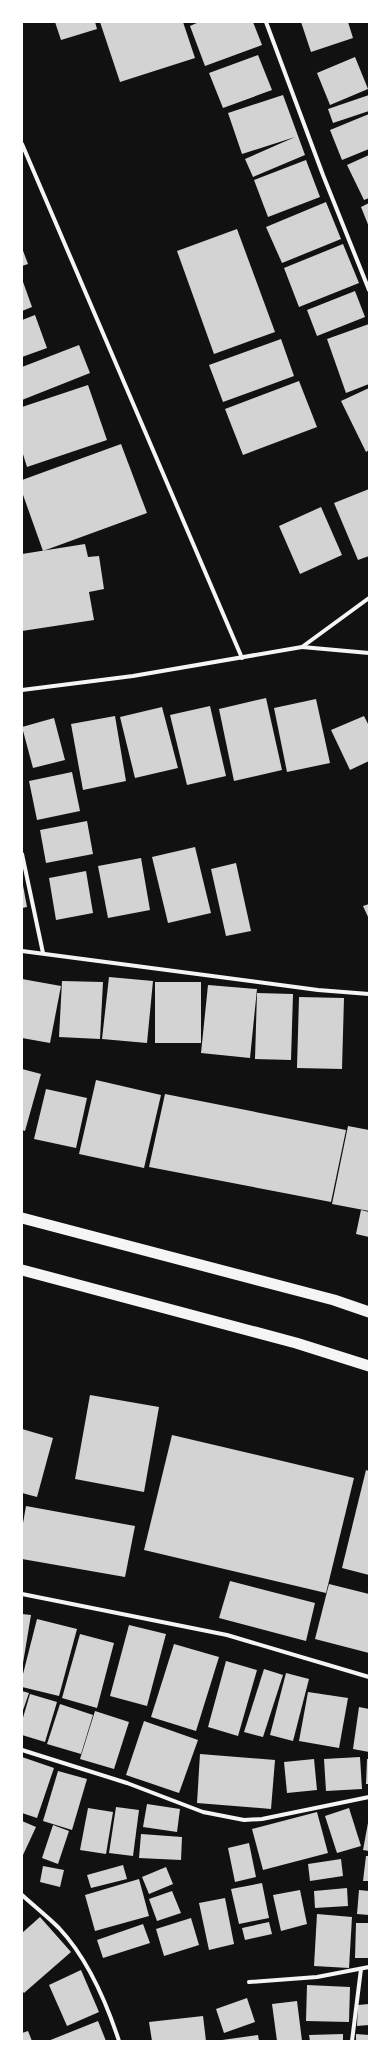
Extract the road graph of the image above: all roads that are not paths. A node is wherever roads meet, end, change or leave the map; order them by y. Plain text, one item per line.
1 (266, 22) edge
2 (22, 144) edge
3 (369, 290) edge
4 (369, 598) edge
5 (302, 647) junction
6 (369, 652) edge
7 (242, 658) junction
8 (22, 690) edge
9 (22, 854) edge
10 (22, 951) edge
11 (43, 953) junction
12 (369, 994) edge
13 (22, 1218) edge
14 (22, 1270) edge
15 (369, 1312) edge
16 (369, 1366) edge
17 (22, 1594) edge
18 (369, 1676) edge
19 (22, 1750) edge
20 (369, 1797) edge
21 (22, 1895) edge
22 (369, 1967) edge
23 (361, 1969) junction
24 (249, 1982) dead end
25 (119, 2041) edge
26 (352, 2041) edge

1 - 3 street
2 - 7 street
4 - 5 street
5 - 6 street
5 - 7 street
7 - 8 street
9 - 11 street
10 - 11 street
11 - 12 street
13 - 15 highway
14 - 16 highway
17 - 18 street
19 - 20 street
21 - 25 street
22 - 23 street
23 - 24 street
23 - 26 street

